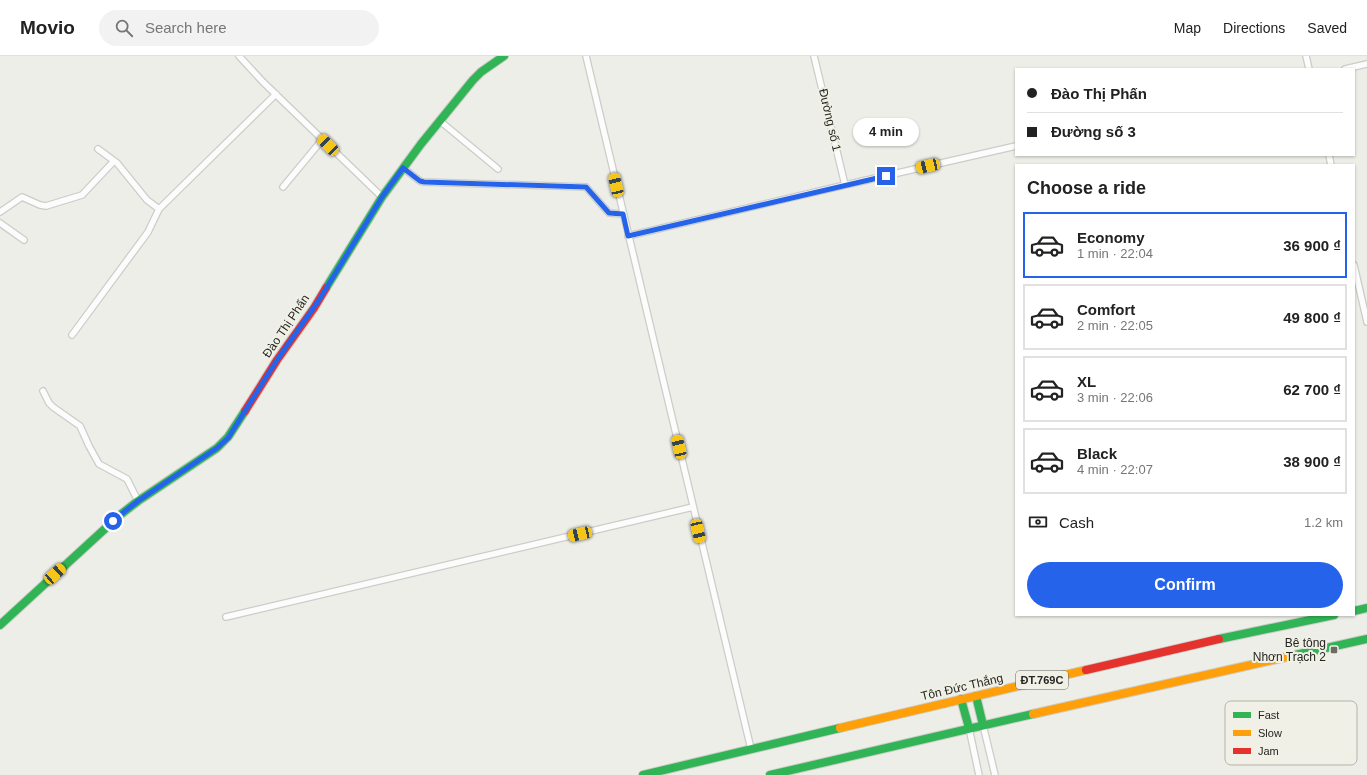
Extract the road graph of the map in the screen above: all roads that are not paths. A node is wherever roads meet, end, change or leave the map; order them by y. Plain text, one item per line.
1 (239, 56) edge
2 (504, 56) edge
3 (586, 56) edge
4 (814, 56) edge
5 (1306, 56) edge
6 (1367, 64) edge
7 (1309, 68) edge
8 (1349, 68) edge
9 (276, 94) junction
10 (440, 120) junction
11 (322, 140) junction
12 (1015, 146) edge
13 (98, 149) dead end
14 (114, 161) junction
15 (403, 168) junction
16 (498, 169) dead end
17 (845, 185) junction
18 (283, 187) dead end
19 (382, 197) junction
20 (159, 209) junction
21 (0, 212) edge
22 (623, 214) junction
23 (0, 223) edge
24 (628, 236) junction
25 (24, 240) dead end
26 (1355, 269) edge
27 (1367, 322) edge
28 (72, 335) dead end
29 (43, 391) dead end
30 (138, 501) junction
31 (693, 507) junction
32 (1367, 608) edge
33 (1355, 611) edge
34 (1329, 616) edge
35 (226, 617) dead end
36 (0, 625) edge
37 (1367, 639) edge
38 (976, 696) junction
39 (961, 699) junction
40 (983, 725) junction
41 (969, 728) junction
42 (750, 749) junction
43 (643, 775) edge
44 (770, 775) edge
45 (979, 775) edge
46 (995, 775) edge

1 - 9 street
2 - 10 main road, Đào Thị Phấn
3 - 22 street
4 - 17 street, Đường số 1
5 - 7 street
6 - 8 street
9 - 11 street
9 - 20 street
10 - 15 main road, Đào Thị Phấn
10 - 16 street
11 - 18 street
11 - 19 street
12 - 17 street
13 - 14 street
14 - 20 street
14 - 21 street
15 - 19 main road, Đào Thị Phấn
15 - 22 street
17 - 24 street
19 - 30 main road, Đào Thị Phấn
20 - 28 street
22 - 24 street
23 - 25 street
24 - 31 street
26 - 27 street
29 - 30 street
30 - 36 main road, Đào Thị Phấn
31 - 35 street
31 - 42 street
32 - 33 main road
34 - 38 main road, Tôn Đức Thắng / ĐT.769C
37 - 40 main road, ĐT.769C
38 - 39 main road, Tôn Đức Thắng / ĐT.769C
38 - 40 main road
39 - 41 main road
39 - 42 main road, Tôn Đức Thắng / ĐT.769C
40 - 41 main road, ĐT.769C
40 - 46 street
41 - 44 main road, ĐT.769C
41 - 45 street
42 - 43 main road, Tôn Đức Thắng / ĐT.769C

